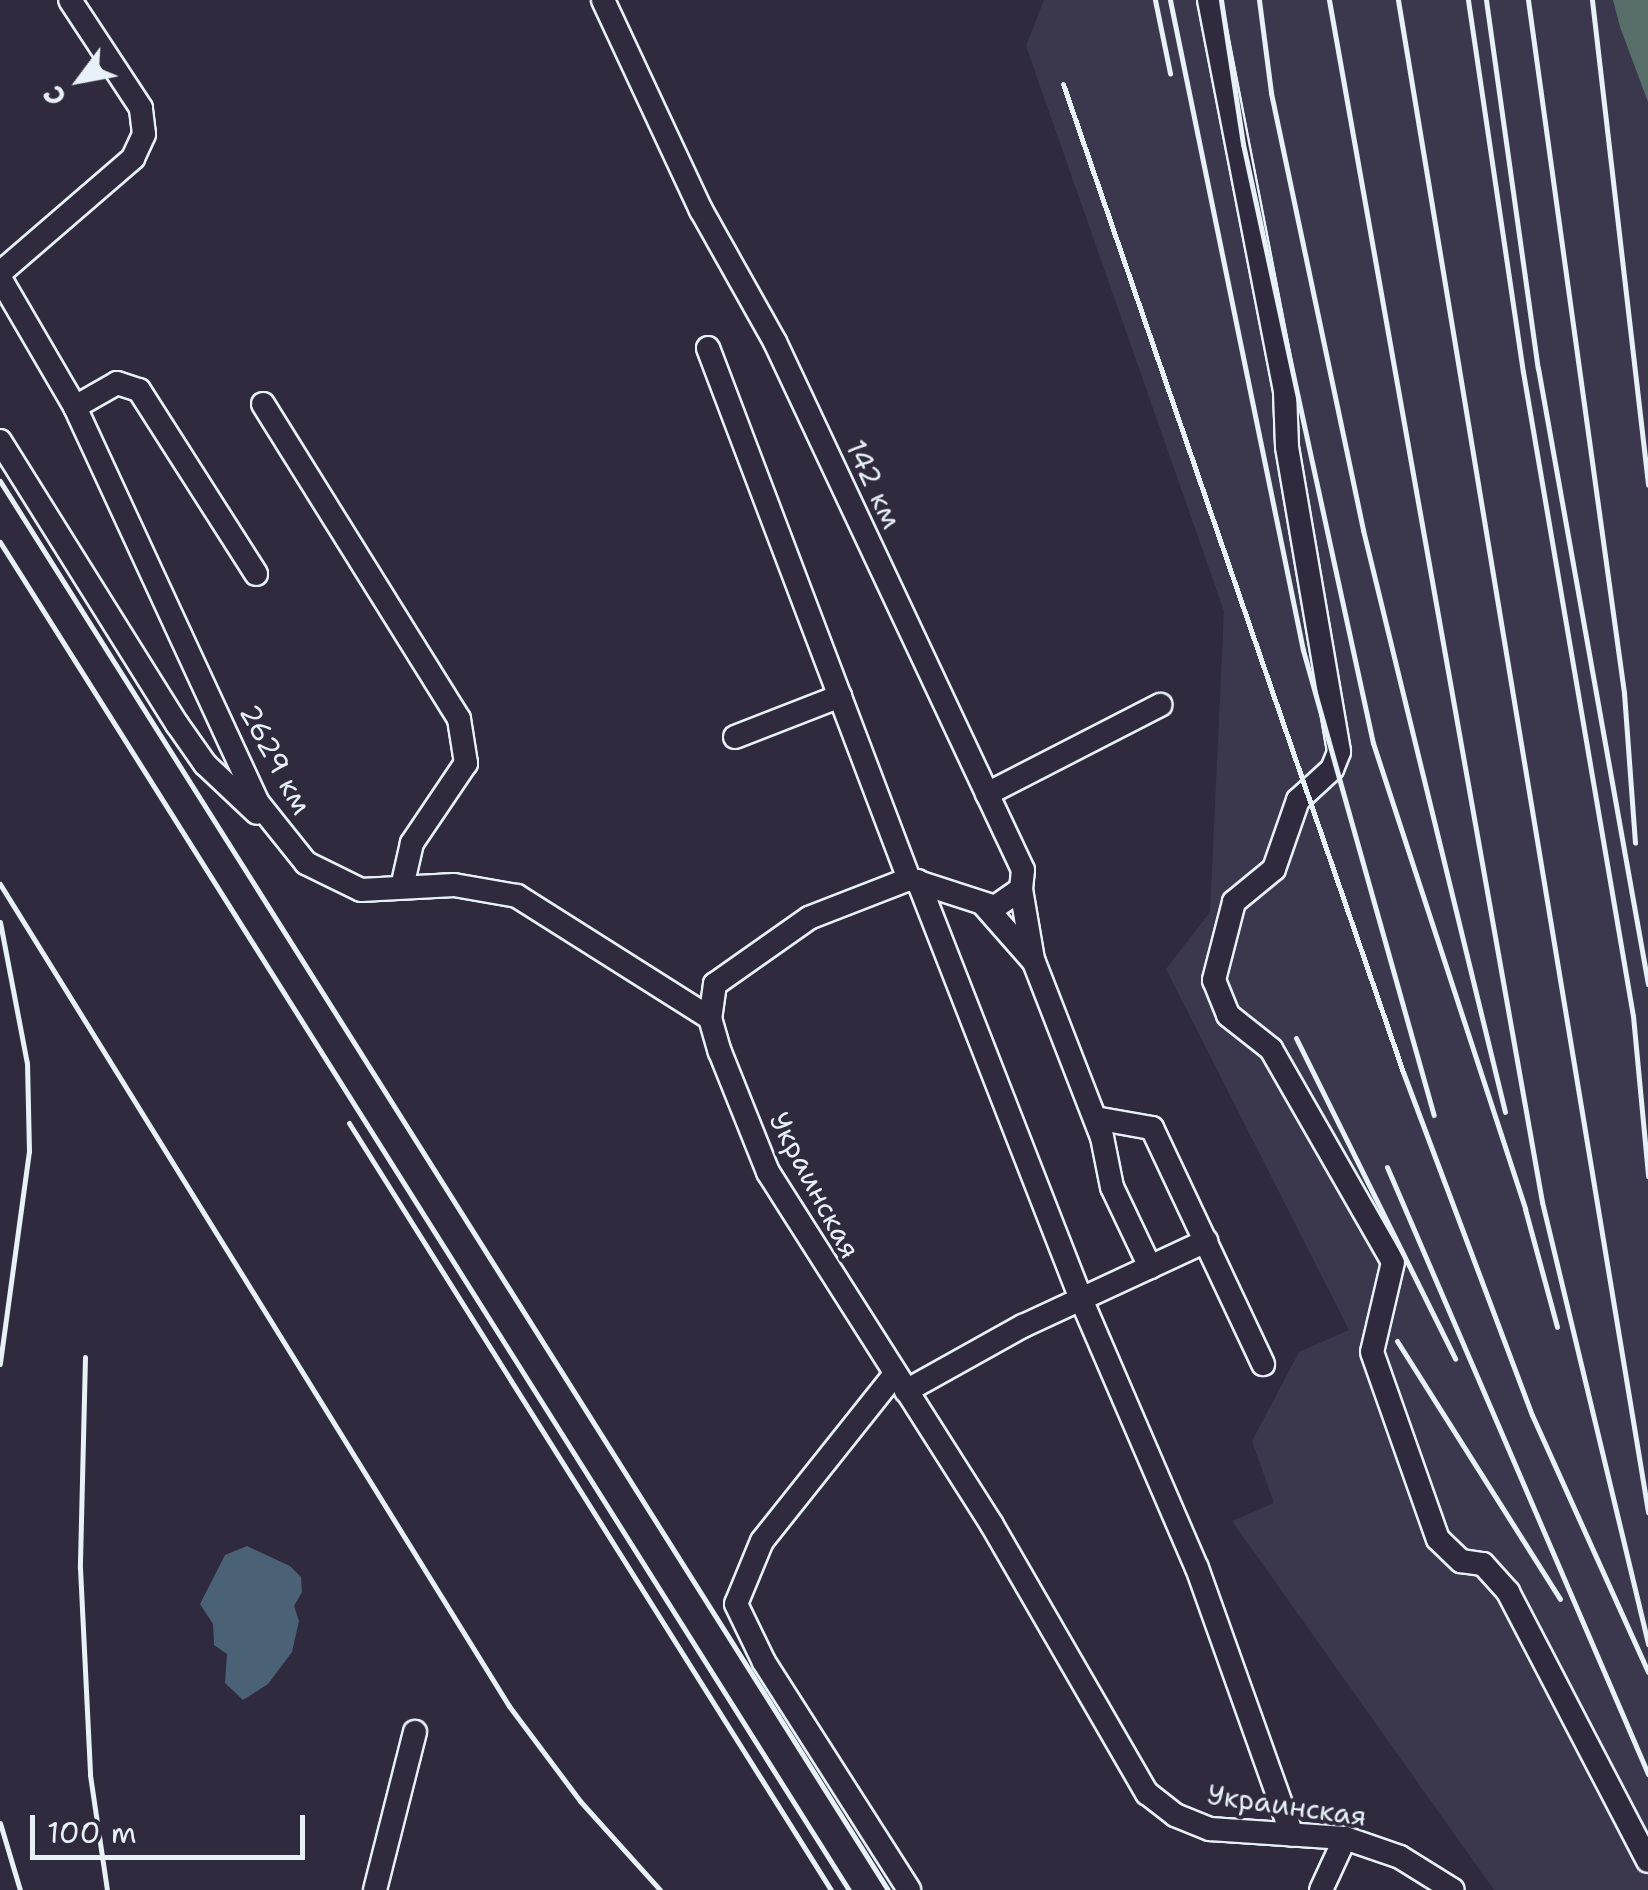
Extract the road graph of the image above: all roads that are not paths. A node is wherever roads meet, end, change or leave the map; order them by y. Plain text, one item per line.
1 (70, 0) edge
2 (603, 0) edge
3 (1209, 0) edge
4 (0, 276) edge
5 (708, 348) dead end
6 (263, 404) dead end
7 (75, 406) junction
8 (0, 441) edge
9 (256, 574) dead end
10 (840, 696) junction
11 (1160, 705) dead end
12 (735, 737) dead end
13 (986, 794) junction
14 (281, 836) junction
15 (914, 880) junction
16 (402, 887) junction
17 (1021, 888) junction
18 (983, 904) junction
19 (1034, 962) junction
20 (710, 1018) junction
21 (1098, 1127) junction
22 (1206, 1240) junction
23 (1150, 1267) junction
24 (1080, 1300) junction
25 (1264, 1364) dead end
26 (901, 1383) junction
27 (415, 1732) dead end
28 (1292, 1834) junction
29 (1345, 1838) junction
30 (1648, 1861) edge
31 (375, 1890) edge
32 (910, 1890) edge
33 (1321, 1890) edge
34 (1452, 1890) edge

1 - 4 street
2 - 13 street, 142 км
3 - 30 street
4 - 7 street, 2629 км
5 - 10 street
6 - 16 street
7 - 9 street
7 - 14 street, 2629 км
8 - 14 street
10 - 12 street
10 - 15 street
11 - 13 street
13 - 17 street, 142 км
14 - 16 street, 2629 км
15 - 18 street
15 - 20 street
15 - 24 street
16 - 20 street, 2629 км
17 - 18 street
17 - 19 street, 142 км
18 - 19 street
19 - 21 street
20 - 26 street, Украинская
21 - 22 street
21 - 23 street
22 - 23 street
22 - 25 street
23 - 24 street
24 - 26 street
24 - 28 street
26 - 28 street, Украинская
26 - 32 street
27 - 31 street
28 - 29 street, Украинская
29 - 33 street
29 - 34 street, Украинская

